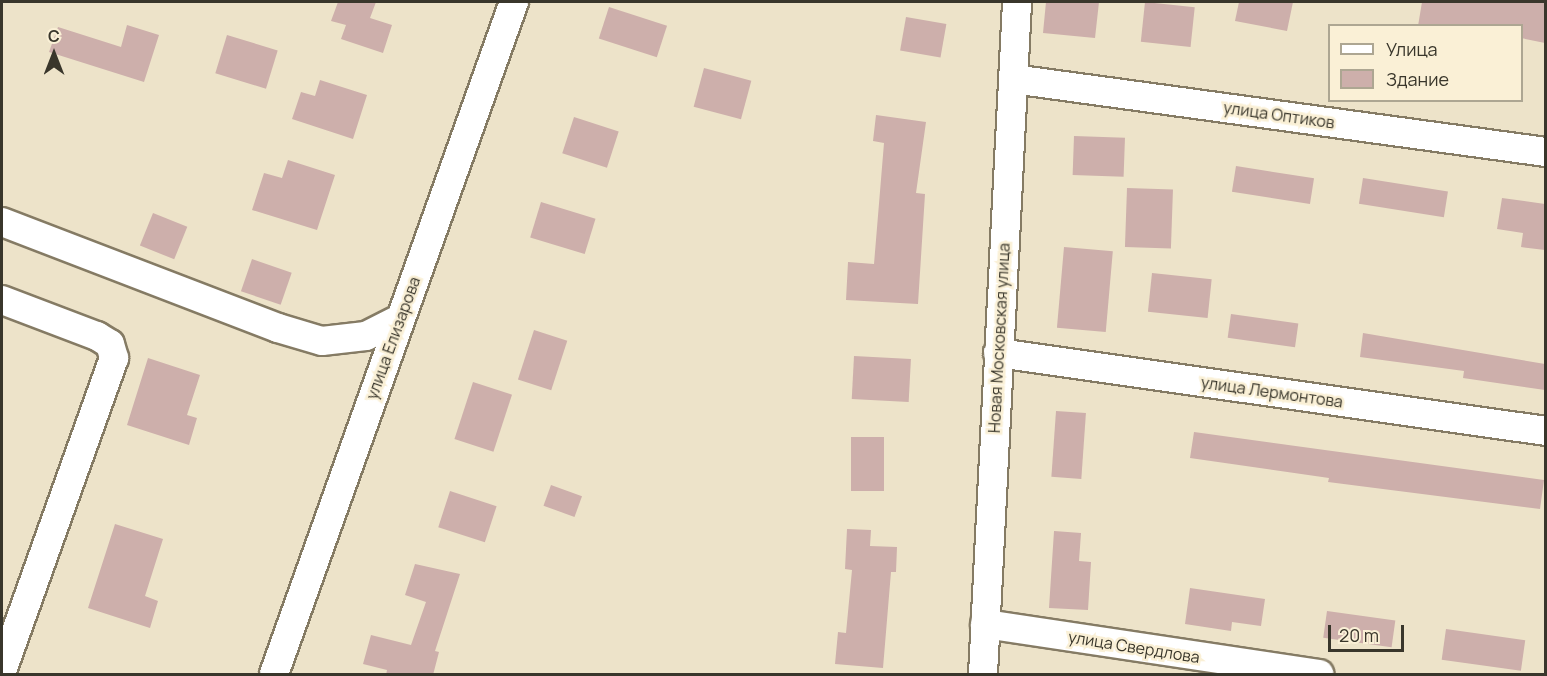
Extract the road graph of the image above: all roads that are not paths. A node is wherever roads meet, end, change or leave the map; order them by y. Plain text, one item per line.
1 (514, 2) edge
2 (1017, 2) edge
3 (1013, 78) junction
4 (1545, 152) edge
5 (2, 222) edge
6 (2, 300) edge
7 (398, 320) junction
8 (998, 353) junction
9 (1545, 431) edge
10 (986, 624) junction
11 (2, 671) edge
12 (274, 675) edge
13 (983, 675) edge
14 (1319, 675) edge

1 - 7 street, улица Елизарова
2 - 3 street, Новая Московская улица
3 - 4 street, улица Оптиков
3 - 8 street, Новая Московская улица
5 - 7 street
6 - 11 street
7 - 12 street, улица Елизарова
8 - 9 street, улица Лермонтова
8 - 10 street, Новая Московская улица
10 - 13 street, Новая Московская улица
10 - 14 street, улица Свердлова

